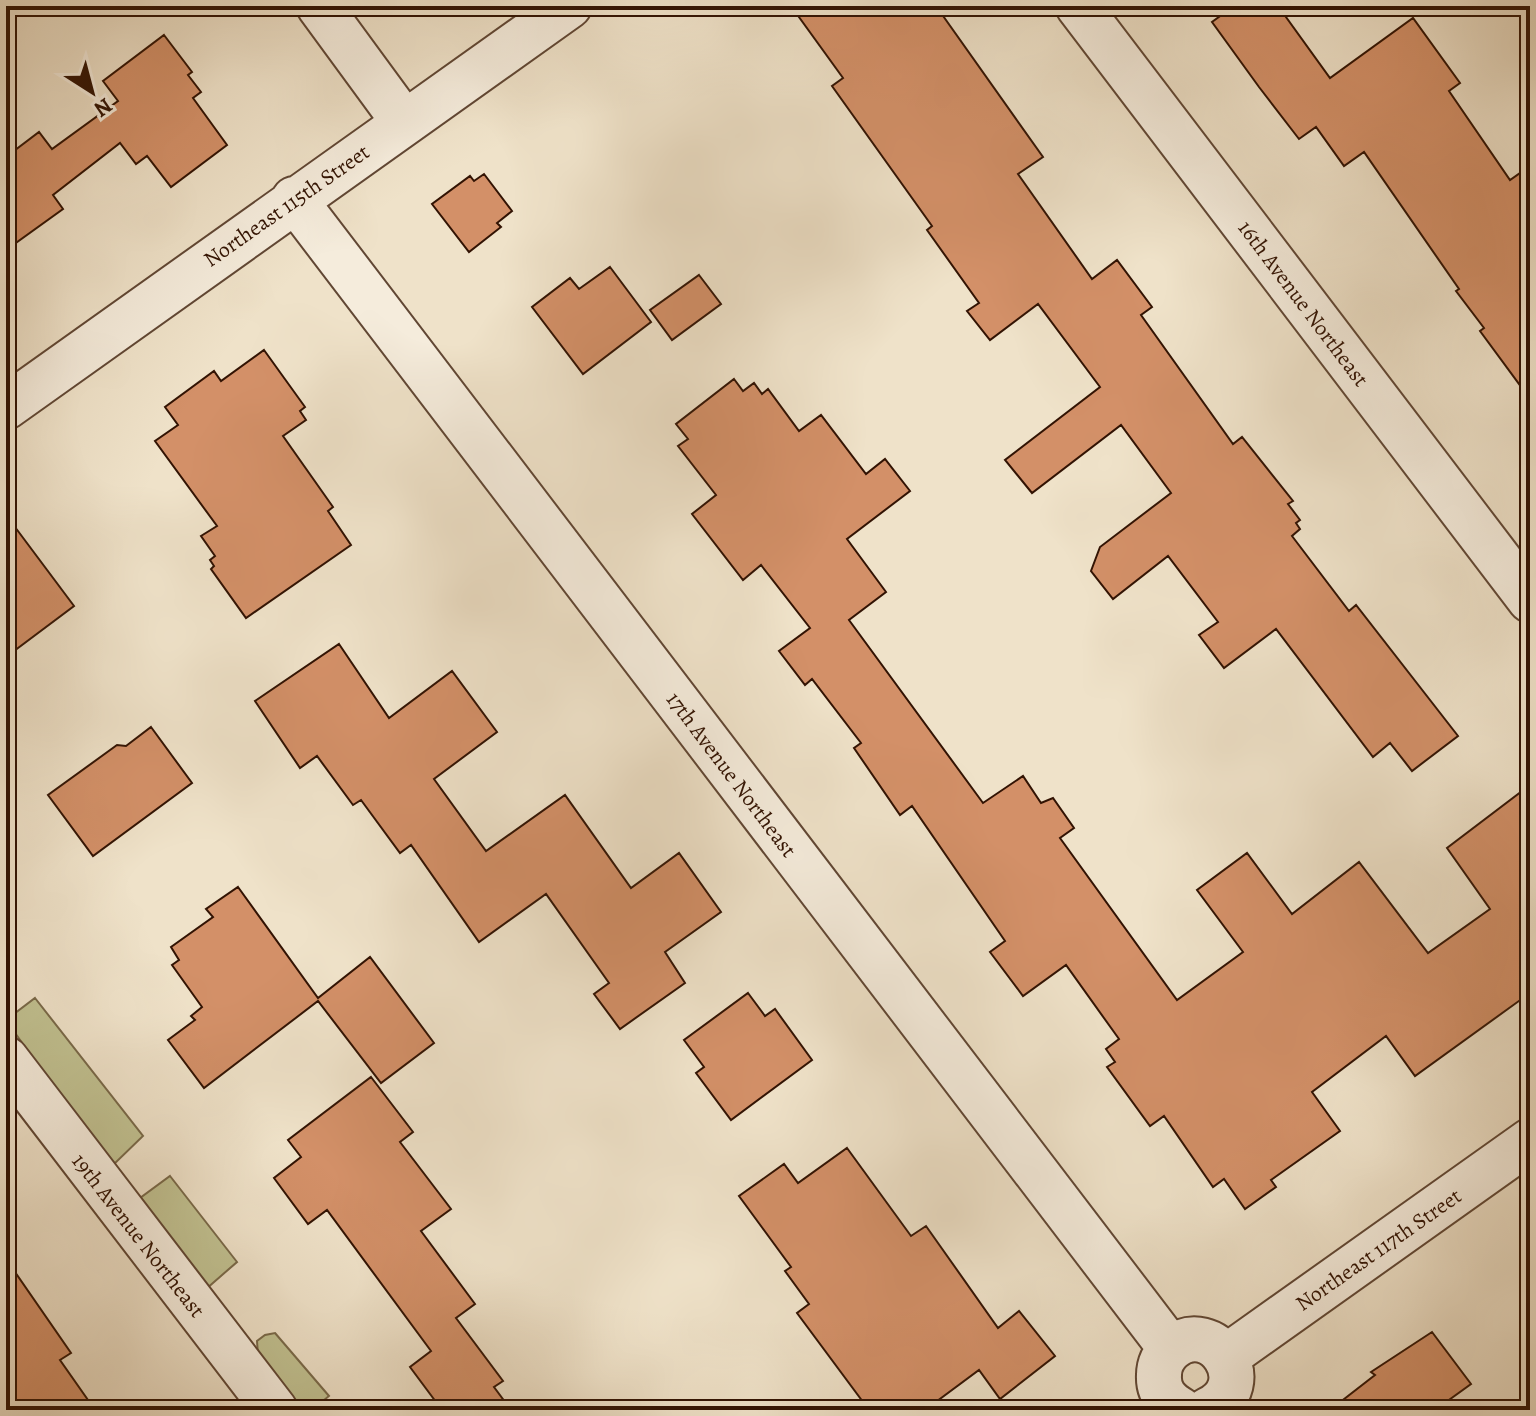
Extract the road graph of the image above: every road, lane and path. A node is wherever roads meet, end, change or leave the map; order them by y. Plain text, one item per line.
1 (319, 6) edge
2 (569, 6) edge
3 (1078, 6) edge
4 (404, 122) junction
5 (294, 199) junction
6 (6, 407) edge
7 (1530, 600) edge
8 (6, 1059) edge
9 (1530, 1141) edge
10 (1171, 1349) junction
11 (1226, 1357) junction
12 (1189, 1408) edge
13 (275, 1410) edge

1 - 4 street
2 - 4 street, Northeast 115th Street
3 - 7 street, 16th Avenue Northeast
4 - 5 street, Northeast 115th Street
5 - 6 street, Northeast 115th Street
5 - 10 street, 17th Avenue Northeast
8 - 13 street, 19th Avenue Northeast
9 - 11 street, Northeast 117th Street
10 - 11 street
10 - 12 street
11 - 12 street

